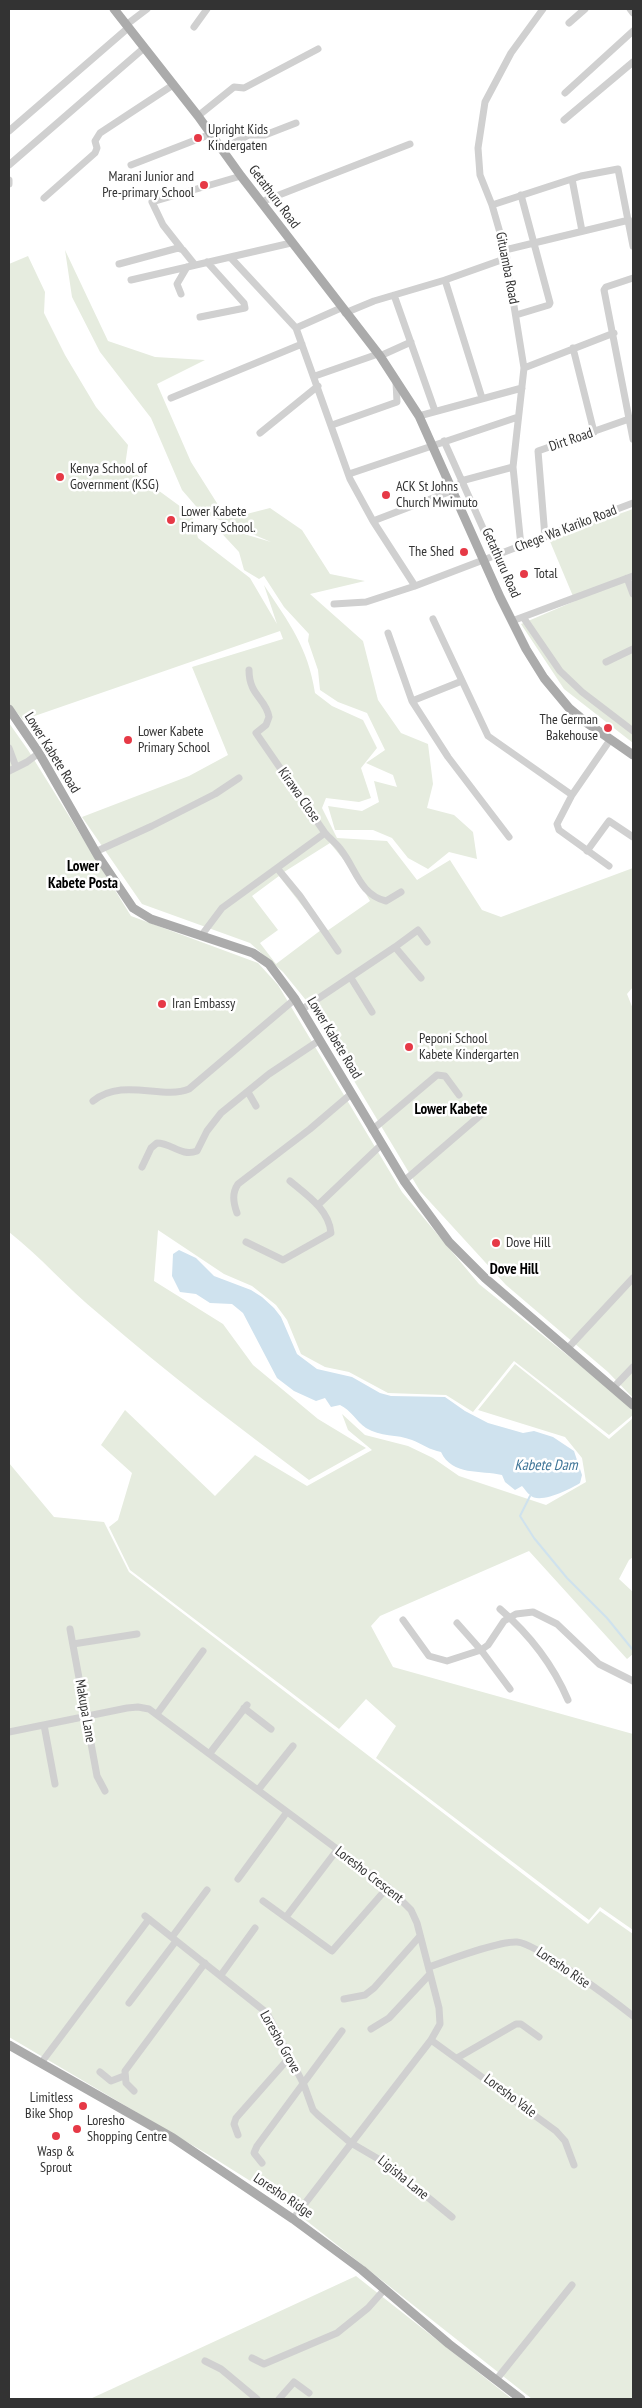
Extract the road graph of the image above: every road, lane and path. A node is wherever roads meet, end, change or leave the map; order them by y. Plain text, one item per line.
1 (114, 9) edge
2 (147, 9) edge
3 (207, 9) edge
4 (543, 9) edge
5 (585, 9) edge
6 (630, 9) edge
7 (633, 14) edge
8 (569, 23) dead end
9 (127, 26) junction
10 (194, 27) dead end
11 (633, 31) edge
12 (144, 48) junction
13 (318, 49) dead end
14 (633, 62) edge
15 (173, 85) junction
16 (565, 93) dead end
17 (198, 116) junction
18 (564, 120) dead end
19 (296, 123) dead end
20 (9, 131) edge
21 (211, 134) junction
22 (410, 144) dead end
23 (222, 149) junction
24 (9, 165) edge
25 (131, 165) dead end
26 (240, 176) junction
27 (572, 179) junction
28 (9, 180) edge
29 (9, 184) edge
30 (520, 195) junction
31 (44, 198) dead end
32 (261, 202) junction
33 (492, 205) junction
34 (628, 220) junction
35 (582, 231) junction
36 (291, 242) junction
37 (533, 243) junction
38 (633, 246) edge
39 (181, 248) junction
40 (506, 254) junction
41 (231, 258) junction
42 (207, 262) junction
43 (119, 264) dead end
44 (196, 265) junction
45 (186, 267) junction
46 (633, 278) edge
47 (131, 280) dead end
48 (445, 280) junction
49 (181, 294) dead end
50 (394, 295) junction
51 (343, 310) junction
52 (516, 315) junction
53 (200, 316) dead end
54 (296, 328) junction
55 (614, 333) junction
56 (411, 342) junction
57 (302, 344) junction
58 (574, 348) junction
59 (379, 355) junction
60 (524, 368) junction
61 (315, 376) junction
62 (396, 382) junction
63 (318, 386) junction
64 (522, 388) junction
65 (171, 398) dead end
66 (482, 398) junction
67 (435, 411) junction
68 (420, 416) junction
69 (518, 417) junction
70 (629, 419) junction
71 (332, 425) junction
72 (594, 432) junction
73 (260, 433) dead end
74 (633, 439) edge
75 (444, 440) junction
76 (432, 445) junction
77 (513, 468) junction
78 (348, 474) junction
79 (461, 481) junction
80 (454, 490) junction
81 (633, 503) edge
82 (373, 521) junction
83 (545, 537) junction
84 (521, 546) junction
85 (495, 555) junction
86 (485, 559) junction
87 (630, 577) edge
88 (415, 586) junction
89 (633, 594) edge
90 (334, 604) dead end
91 (523, 617) junction
92 (433, 619) dead end
93 (512, 621) junction
94 (388, 633) dead end
95 (633, 649) edge
96 (606, 662) dead end
97 (249, 670) dead end
98 (462, 682) junction
99 (412, 702) junction
100 (9, 709) edge
101 (633, 731) edge
102 (610, 740) junction
103 (9, 748) edge
104 (39, 753) junction
105 (633, 755) edge
106 (16, 768) junction
107 (9, 771) edge
108 (239, 778) dead end
109 (572, 795) junction
110 (325, 834) junction
111 (510, 837) dead end
112 (633, 837) edge
113 (587, 851) junction
114 (95, 852) junction
115 (609, 866) dead end
116 (277, 868) junction
117 (401, 892) dead end
118 (201, 936) junction
119 (427, 942) dead end
120 (395, 947) junction
121 (338, 951) dead end
122 (352, 978) junction
123 (421, 978) dead end
124 (295, 999) junction
125 (301, 1010) junction
126 (372, 1012) dead end
127 (320, 1040) junction
128 (248, 1092) junction
129 (351, 1094) junction
130 (459, 1095) dead end
131 (93, 1101) dead end
132 (256, 1106) dead end
133 (484, 1113) dead end
134 (372, 1130) junction
135 (381, 1145) junction
136 (142, 1166) dead end
137 (290, 1181) dead end
138 (404, 1181) junction
139 (318, 1205) junction
140 (236, 1213) dead end
141 (246, 1242) dead end
142 (633, 1278) edge
143 (568, 1348) junction
144 (633, 1367) edge
145 (614, 1387) junction
146 (633, 1404) edge
147 (500, 1609) dead end
148 (510, 1618) junction
149 (403, 1620) dead end
150 (457, 1623) dead end
151 (70, 1629) dead end
152 (137, 1634) dead end
153 (73, 1644) junction
154 (481, 1650) junction
155 (203, 1651) dead end
156 (633, 1681) edge
157 (510, 1690) dead end
158 (568, 1700) dead end
159 (157, 1714) junction
160 (86, 1717) junction
161 (44, 1725) junction
162 (271, 1729) dead end
163 (9, 1732) edge
164 (294, 1746) dead end
165 (210, 1754) junction
166 (55, 1784) dead end
167 (258, 1790) junction
168 (105, 1792) dead end
169 (287, 1812) junction
170 (337, 1850) junction
171 (238, 1879) dead end
172 (388, 1886) junction
173 (207, 1890) dead end
174 (263, 1901) dead end
175 (286, 1917) junction
176 (255, 1928) dead end
177 (420, 1936) junction
178 (174, 1939) junction
179 (205, 1963) junction
180 (430, 1971) junction
181 (221, 1975) junction
182 (344, 1998) dead end
183 (129, 2003) dead end
184 (633, 2016) edge
185 (371, 2029) dead end
186 (342, 2032) dead end
187 (539, 2037) dead end
188 (431, 2040) junction
189 (9, 2045) edge
190 (288, 2058) junction
191 (457, 2058) junction
192 (41, 2063) junction
193 (100, 2072) dead end
194 (124, 2076) junction
195 (304, 2085) junction
196 (134, 2091) dead end
197 (238, 2135) dead end
198 (351, 2143) junction
199 (262, 2163) dead end
200 (574, 2165) dead end
201 (452, 2217) dead end
202 (293, 2219) junction
203 (572, 2285) dead end
204 (384, 2290) junction
205 (252, 2358) dead end
206 (206, 2361) dead end
207 (496, 2380) junction
208 (309, 2393) dead end
209 (257, 2399) edge
210 (279, 2399) edge
211 (521, 2399) edge

1 - 9 main road, Getathuru Road
2 - 9 street
3 - 10 street
4 - 33 street, Gituamba Road
5 - 8 street
6 - 7 street
9 - 12 main road, Getathuru Road
9 - 20 street
11 - 16 street
12 - 15 main road, Getathuru Road
12 - 24 street
13 - 17 street
14 - 18 street
15 - 17 main road, Getathuru Road
15 - 31 street
17 - 21 main road, Getathuru Road
19 - 23 street
21 - 23 main road, Getathuru Road
21 - 25 street
22 - 32 street
23 - 26 main road, Getathuru Road
26 - 32 main road, Getathuru Road
26 - 39 street
27 - 30 street
27 - 34 street
27 - 35 street
28 - 29 street
30 - 33 street
30 - 37 street
32 - 36 main road, Getathuru Road
33 - 40 street, Gituamba Road
34 - 35 street
34 - 38 street
35 - 37 street
36 - 41 street
36 - 51 main road, Getathuru Road
37 - 40 street
37 - 52 street
39 - 43 street
39 - 44 street
40 - 48 street
40 - 52 street, Gituamba Road
41 - 42 street
41 - 54 street
42 - 44 street
42 - 53 street
44 - 45 street
45 - 47 street
45 - 49 street
46 - 55 street
48 - 50 street
48 - 66 street
50 - 51 street
50 - 56 street
51 - 54 street
51 - 59 main road, Getathuru Road
52 - 60 street, Gituamba Road
54 - 57 street
55 - 58 street
55 - 70 street
56 - 59 street
56 - 67 street
57 - 61 street
57 - 65 street
58 - 60 street
58 - 72 street
59 - 61 street
59 - 62 main road, Getathuru Road
60 - 64 street, Gituamba Road
61 - 63 street
62 - 68 main road, Getathuru Road
62 - 71 street
63 - 71 street
63 - 73 street
64 - 66 street
64 - 69 street, Gituamba Road
66 - 67 street
67 - 68 street
68 - 76 main road, Getathuru Road
69 - 75 street
69 - 77 street, Gituamba Road
70 - 72 street, Dirt Road
70 - 74 street
71 - 78 street
72 - 83 street, Dirt Road
75 - 76 street
75 - 79 street
76 - 78 street
76 - 80 main road, Getathuru Road
77 - 79 street
77 - 84 street, Gituamba Road
78 - 82 street
79 - 85 street
80 - 82 street
80 - 86 main road, Getathuru Road
81 - 83 street, Chege Wa Kariko Road
82 - 88 street
83 - 84 street, Chege Wa Kariko Road
84 - 85 street, Chege Wa Kariko Road
85 - 86 street, Chege Wa Kariko Road
86 - 88 street, Chege Wa Kariko Road
86 - 93 main road, Getathuru Road
87 - 89 street
87 - 91 street
88 - 90 street, Chege Wa Kariko Road
91 - 93 street
91 - 101 street
92 - 98 street
93 - 102 main road, Getathuru Road
94 - 99 street
95 - 96 street
97 - 110 street, Kirawa Close
98 - 99 street
98 - 109 street
99 - 111 street
100 - 104 main road, Lower Kabete Road
102 - 105 main road, Getathuru Road
102 - 109 street
103 - 106 street
104 - 106 street
104 - 114 main road, Lower Kabete Road
106 - 107 street
108 - 114 street
109 - 113 street
110 - 116 street, Kirawa Close
110 - 117 street
112 - 113 street
113 - 115 street
114 - 118 main road, Lower Kabete Road
116 - 118 street, Kirawa Close
116 - 121 street
118 - 124 main road, Lower Kabete Road
119 - 120 street
120 - 122 street
120 - 123 street
122 - 125 street
122 - 126 street
124 - 125 main road, Lower Kabete Road
124 - 131 street
125 - 127 main road, Lower Kabete Road
127 - 128 street
127 - 129 main road, Lower Kabete Road
128 - 132 street
128 - 136 street
129 - 134 main road, Lower Kabete Road
129 - 140 street
130 - 134 street
133 - 138 street
134 - 135 main road, Lower Kabete Road
135 - 138 main road, Lower Kabete Road
135 - 139 street
137 - 139 street
138 - 143 main road, Lower Kabete Road
139 - 141 street
142 - 143 street
143 - 145 main road, Lower Kabete Road
144 - 145 street
145 - 146 main road, Lower Kabete Road
147 - 148 street
148 - 154 street
148 - 156 street
148 - 158 street
149 - 154 street
150 - 154 street
151 - 153 street, Makupa Lane
152 - 153 street
153 - 160 street, Makupa Lane
154 - 157 street
155 - 159 street
159 - 160 street, Loresho Crescent
159 - 165 street, Loresho Crescent
160 - 161 street, Loresho Crescent
160 - 168 street, Makupa Lane
161 - 163 street, Loresho Crescent
161 - 166 street
162 - 165 street
164 - 167 street
165 - 167 street, Loresho Crescent
167 - 169 street, Loresho Crescent
169 - 170 street, Loresho Crescent
169 - 171 street
170 - 172 street, Loresho Crescent
170 - 175 street
172 - 175 street
172 - 177 street, Loresho Crescent
173 - 178 street
174 - 175 street
176 - 181 street
177 - 180 street, Loresho Crescent
177 - 182 street
178 - 179 street, Loresho Grove
178 - 183 street
178 - 192 street, Loresho Grove
179 - 181 street, Loresho Grove
179 - 194 street
180 - 184 street, Loresho Rise
180 - 185 street
180 - 188 street, Loresho Crescent
181 - 190 street, Loresho Grove
186 - 195 street
187 - 191 street
188 - 191 street, Loresho Vale
188 - 198 street, Loresho Crescent
189 - 192 main road, Loresho Ridge
190 - 195 street, Loresho Grove
190 - 197 street
191 - 200 street, Loresho Vale
192 - 202 main road, Loresho Ridge
193 - 194 street
194 - 196 street
195 - 198 street, Loresho Grove
195 - 199 street
198 - 201 street, Ligisha Lane
198 - 202 street, Loresho Crescent
202 - 204 main road, Loresho Ridge
203 - 207 street
204 - 205 street
204 - 207 main road, Loresho Ridge
206 - 209 street
207 - 211 main road, Loresho Ridge
208 - 210 street

